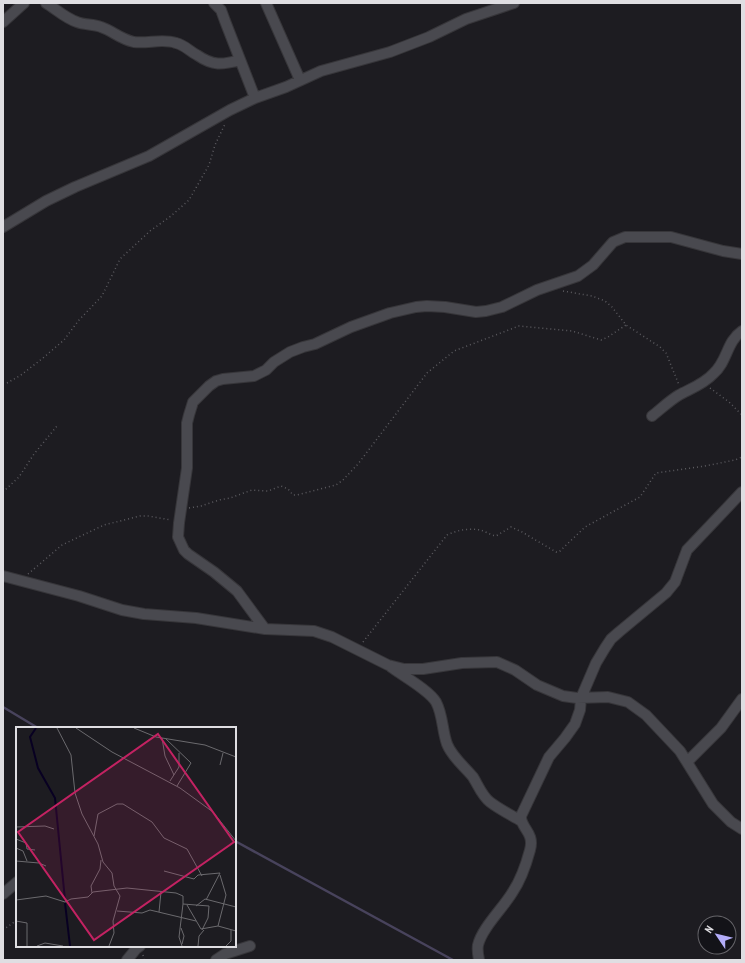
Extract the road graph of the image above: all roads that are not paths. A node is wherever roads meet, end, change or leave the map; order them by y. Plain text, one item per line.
1 (24, 3) edge
2 (46, 3) edge
3 (214, 3) edge
4 (266, 3) edge
5 (514, 3) edge
6 (3, 22) edge
7 (240, 60) junction
8 (300, 80) junction
9 (255, 98) junction
10 (3, 227) edge
11 (742, 254) edge
12 (742, 331) edge
13 (652, 416) dead end
14 (741, 496) edge
15 (3, 576) edge
16 (265, 629) junction
17 (388, 664) junction
18 (581, 698) junction
19 (742, 699) edge
20 (687, 762) junction
21 (521, 821) junction
22 (742, 829) edge
23 (16, 883) edge
24 (3, 894) edge
25 (250, 946) dead end
26 (139, 947) edge
27 (127, 960) edge
28 (216, 960) edge
29 (479, 960) edge

1 - 6 street
2 - 7 street
3 - 7 street
4 - 8 street
5 - 8 street
7 - 9 street
8 - 9 street
9 - 10 street
11 - 16 street
12 - 13 street
14 - 18 street
15 - 16 street
16 - 17 street
17 - 18 street
17 - 21 street
18 - 20 street
18 - 21 street
19 - 20 street
20 - 22 street
21 - 29 street
23 - 24 street
25 - 28 street
26 - 27 street

